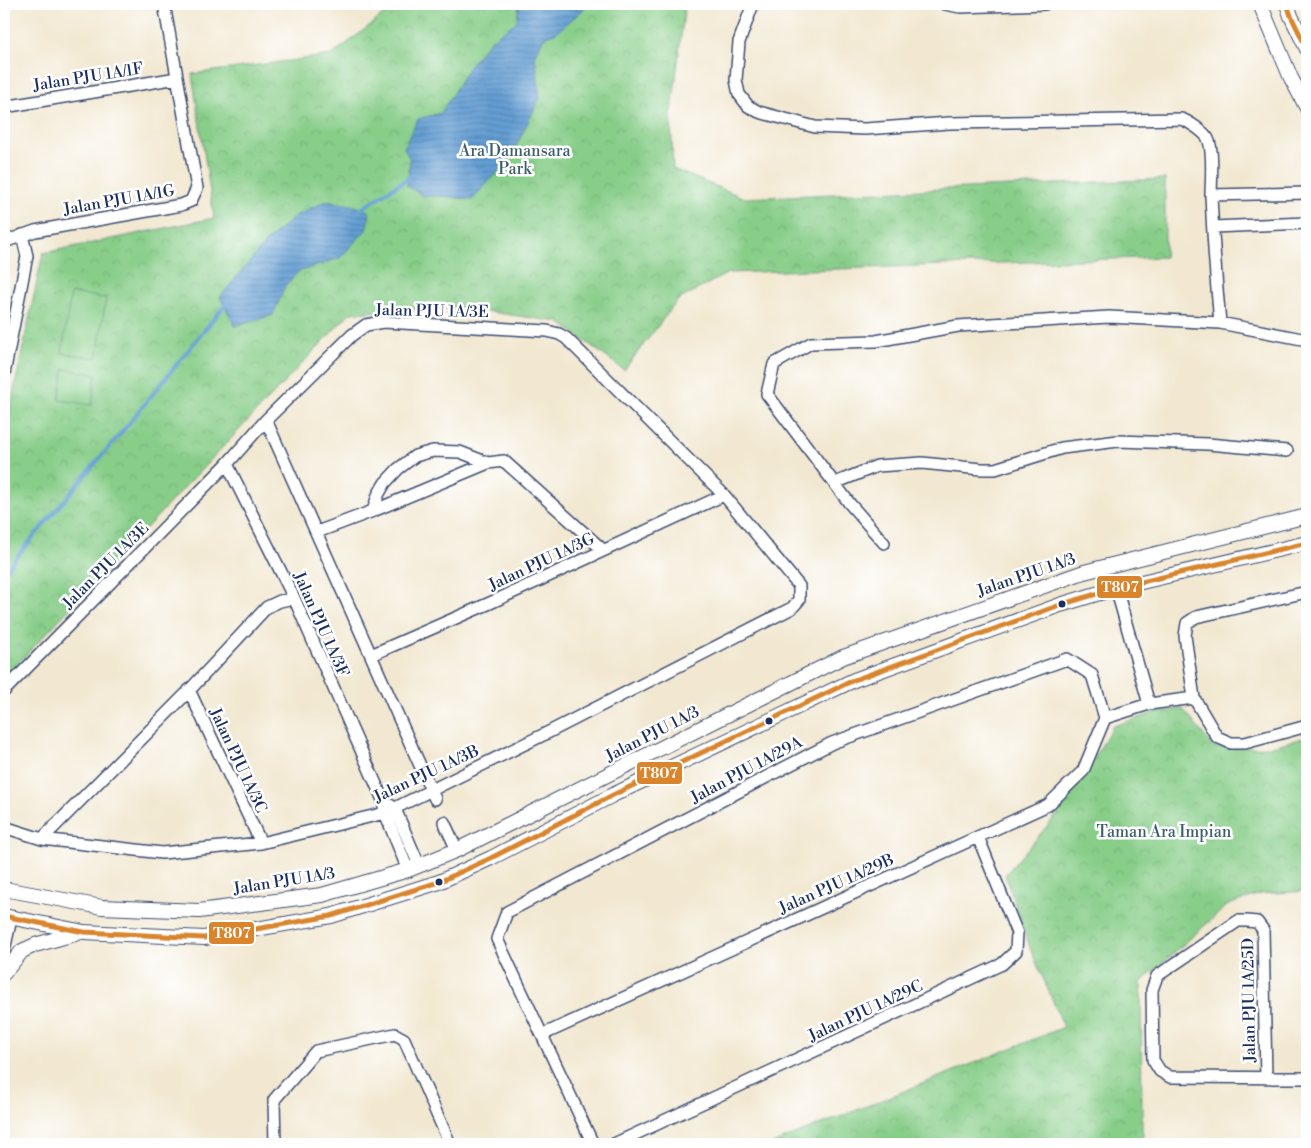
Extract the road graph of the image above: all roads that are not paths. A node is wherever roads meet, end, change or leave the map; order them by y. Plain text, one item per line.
1 (164, 4) edge
2 (753, 4) edge
3 (945, 4) edge
4 (1045, 4) edge
5 (1260, 4) edge
6 (1287, 4) edge
7 (1307, 49) edge
8 (177, 78) junction
9 (4, 107) edge
10 (1307, 108) edge
11 (1307, 193) edge
12 (1211, 195) junction
13 (1307, 223) edge
14 (1213, 227) junction
15 (22, 236) junction
16 (4, 242) edge
17 (1220, 323) junction
18 (1307, 340) edge
19 (4, 374) edge
20 (266, 420) junction
21 (1288, 451) dead end
22 (488, 463) junction
23 (227, 464) junction
24 (835, 483) junction
25 (724, 495) junction
26 (373, 511) junction
27 (1307, 516) edge
28 (317, 532) junction
29 (884, 543) dead end
30 (1307, 543) edge
31 (603, 550) junction
32 (1116, 588) junction
33 (1307, 592) edge
34 (294, 598) junction
35 (799, 600) joint
36 (371, 655) junction
37 (189, 690) junction
38 (4, 691) edge
39 (1194, 698) junction
40 (1149, 704) junction
41 (1105, 718) junction
42 (1307, 726) edge
43 (433, 794) junction
44 (390, 811) junction
45 (444, 822) dead end
46 (4, 827) edge
47 (978, 837) junction
48 (42, 839) junction
49 (260, 843) junction
50 (457, 850) junction
51 (414, 868) junction
52 (4, 889) edge
53 (4, 906) edge
54 (8, 918) edge
55 (84, 932) junction
56 (4, 950) edge
57 (4, 973) edge
58 (542, 1035) junction
59 (1266, 1078) junction
60 (1307, 1078) edge
61 (275, 1144) edge
62 (450, 1144) edge
63 (593, 1144) edge
64 (614, 1144) edge

1 - 8 street, Jalan PJU 1A/1G
2 - 12 street
3 - 4 street
5 - 10 street
6 - 7 street
8 - 9 street, Jalan PJU 1A/1F
8 - 15 street, Jalan PJU 1A/1G
11 - 12 street
12 - 14 street
13 - 14 street
14 - 17 street
15 - 16 street, Jalan PJU 1A/1G
15 - 19 street
17 - 18 street
17 - 24 street
20 - 23 street, Jalan PJU 1A/3E
20 - 25 street, Jalan PJU 1A/3E
20 - 28 street
21 - 24 street
22 - 26 street
22 - 26 street
22 - 31 street
23 - 34 street, Jalan PJU 1A/3F
23 - 38 street, Jalan PJU 1A/3E
24 - 29 street
25 - 31 street, Jalan PJU 1A/3G
25 - 35 street, Jalan PJU 1A/3E
26 - 28 street
27 - 50 street, Jalan PJU 1A/3
28 - 36 street
30 - 32 street
31 - 36 street, Jalan PJU 1A/3G
32 - 40 street
32 - 55 street
33 - 39 street
34 - 37 street
34 - 44 street, Jalan PJU 1A/3F
35 - 43 street, Jalan PJU 1A/3B
36 - 43 street
37 - 48 street
37 - 49 street, Jalan PJU 1A/3C
39 - 40 street
39 - 42 street
40 - 41 street
41 - 47 street, Jalan PJU 1A/29B
41 - 58 street, Jalan PJU 1A/29A
43 - 44 street, Jalan PJU 1A/3B
44 - 49 street, Jalan PJU 1A/3B
44 - 51 street, Jalan PJU 1A/3F
45 - 50 street
46 - 48 street, Jalan PJU 1A/3B
47 - 58 street, Jalan PJU 1A/29B
47 - 64 street, Jalan PJU 1A/29C
48 - 49 street, Jalan PJU 1A/3B
50 - 51 street, Jalan PJU 1A/3
51 - 52 street, Jalan PJU 1A/3
53 - 54 street
54 - 55 street
54 - 56 street
55 - 57 street
58 - 63 street
59 - 59 street, Jalan PJU 1A/25D
59 - 60 street
61 - 62 street

